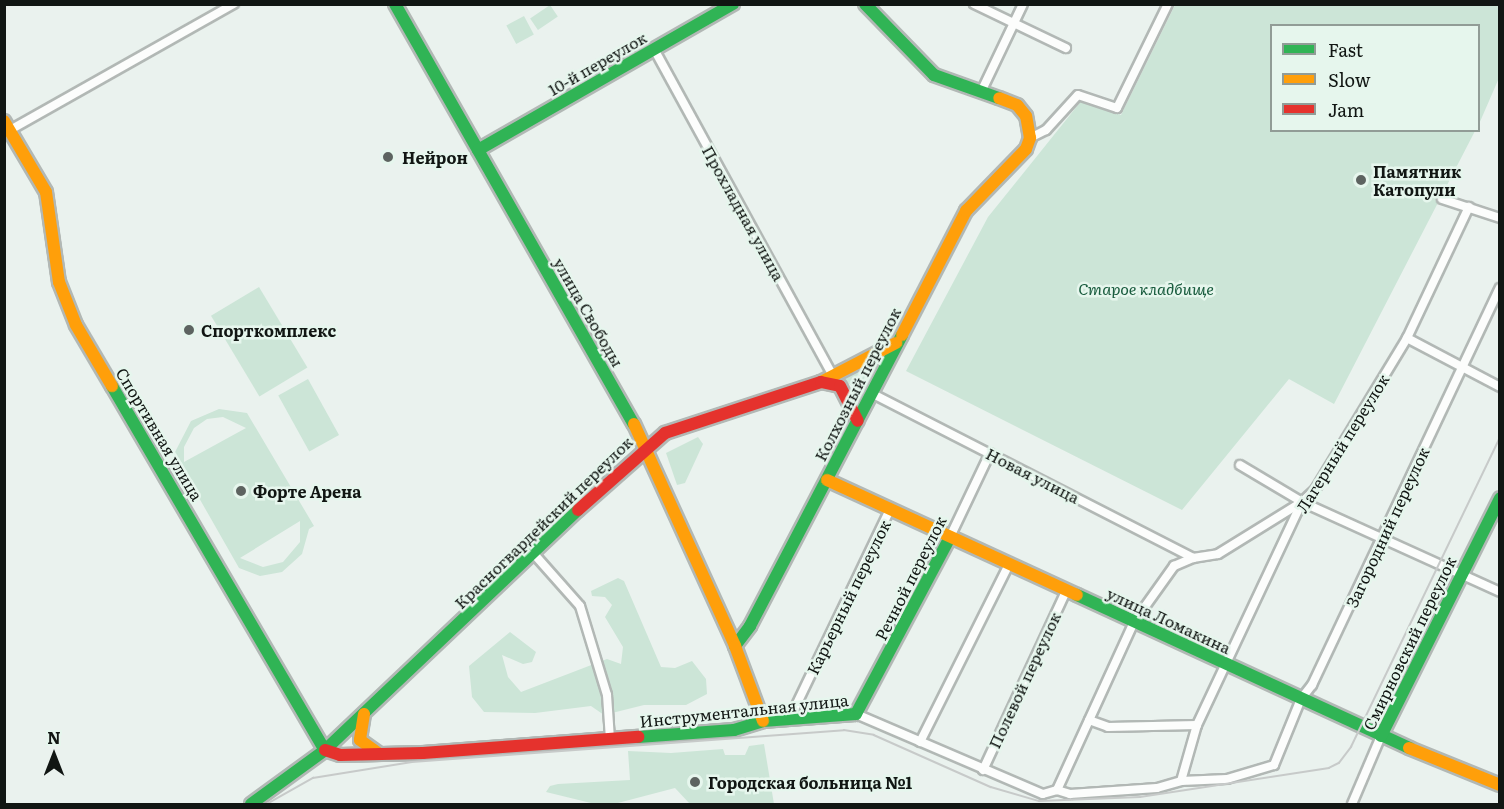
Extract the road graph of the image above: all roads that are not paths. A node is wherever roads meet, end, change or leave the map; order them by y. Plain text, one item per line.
1 (234, 4) edge
2 (395, 4) edge
3 (733, 4) edge
4 (865, 4) edge
5 (974, 4) edge
6 (1023, 4) edge
7 (1168, 4) edge
8 (1014, 23) junction
9 (1066, 48) dead end
10 (654, 50) junction
11 (982, 90) junction
12 (7, 125) edge
13 (1028, 144) junction
14 (478, 150) junction
15 (1442, 199) dead end
16 (1469, 207) junction
17 (1500, 218) edge
18 (1500, 288) edge
19 (1407, 338) junction
20 (896, 343) junction
21 (1463, 368) junction
22 (833, 376) junction
23 (821, 382) junction
24 (1500, 387) edge
25 (873, 394) junction
26 (858, 421) junction
27 (646, 446) junction
28 (990, 453) junction
29 (1240, 465) dead end
30 (827, 480) junction
31 (1500, 498) edge
32 (1302, 502) junction
33 (890, 509) junction
34 (950, 537) junction
35 (1381, 538) junction
36 (534, 554) junction
37 (1193, 558) junction
38 (1009, 564) junction
39 (1461, 574) junction
40 (1066, 591) junction
41 (1500, 592) edge
42 (1134, 622) junction
43 (735, 646) junction
44 (1225, 664) junction
45 (1301, 699) junction
46 (364, 713) junction
47 (856, 714) junction
48 (790, 718) junction
49 (1089, 720) junction
50 (764, 721) junction
51 (1197, 725) junction
52 (1381, 736) junction
53 (610, 738) junction
54 (920, 742) junction
55 (325, 750) junction
56 (379, 754) junction
57 (1274, 765) joint
58 (983, 770) junction
59 (1181, 781) junction
60 (1500, 785) edge
61 (1057, 790) junction
62 (251, 804) edge
63 (1352, 804) edge

1 - 12 street
2 - 14 main road, улица Свободы
3 - 10 main road, 10-й переулок
4 - 11 main road
5 - 8 street
6 - 8 street
7 - 13 street
8 - 9 street
8 - 11 street
10 - 14 main road, 10-й переулок
10 - 22 street, Прохладная улица
11 - 13 main road
12 - 55 main road, Спортивная улица
13 - 20 main road, Колхозный переулок
14 - 27 main road, улица Свободы
15 - 16 street
16 - 17 street
16 - 19 street, Лагерный переулок
18 - 21 street, Загородний переулок
19 - 21 street
19 - 32 street, Лагерный переулок
20 - 22 main road, Красногвардейский переулок
20 - 25 main road, Колхозный переулок
21 - 24 street
21 - 35 street, Загородний переулок
22 - 23 main road, Красногвардейский переулок
23 - 26 main road
23 - 27 main road, Красногвардейский переулок
25 - 26 main road, Колхозный переулок
25 - 28 street, Новая улица
26 - 30 main road, Колхозный переулок
27 - 36 main road, Красногвардейский переулок
27 - 43 main road, улица Свободы
28 - 34 street, Речной переулок
28 - 37 street, Новая улица
29 - 32 street
30 - 33 main road, улица Ломакина
30 - 43 main road, Колхозный переулок
31 - 39 main road, Смирновский переулок
32 - 35 street
32 - 37 street
32 - 44 street, Лагерный переулок
33 - 34 main road, улица Ломакина
33 - 48 street, Карьерный переулок
34 - 38 main road, улица Ломакина
34 - 47 main road, Речной переулок
35 - 39 street
35 - 45 street, Загородний переулок
36 - 46 main road, Красногвардейский переулок
36 - 53 street
37 - 42 street
38 - 40 main road, улица Ломакина
38 - 54 street
39 - 41 street
39 - 52 main road, Смирновский переулок
40 - 42 main road, улица Ломакина
40 - 58 street, Полевой переулок
42 - 44 main road, улица Ломакина
42 - 49 street
43 - 50 main road, улица Свободы
44 - 45 main road, улица Ломакина
44 - 51 street, Лагерный переулок
45 - 52 main road, улица Ломакина
45 - 57 street, Загородний переулок
46 - 55 main road, Красногвардейский переулок
46 - 56 main road
47 - 48 main road, Инструментальная улица
47 - 54 street, Инструментальная улица
48 - 50 main road, Инструментальная улица
49 - 51 street
49 - 61 street
50 - 53 main road, Инструментальная улица
51 - 59 street, Лагерный переулок
52 - 60 main road, улица Ломакина
52 - 63 street, Смирновский переулок
53 - 56 main road, Инструментальная улица
54 - 58 street, Инструментальная улица
55 - 56 main road, Инструментальная улица
55 - 62 main road
57 - 59 street, Инструментальная улица
58 - 61 street, Инструментальная улица
59 - 61 street, Инструментальная улица

